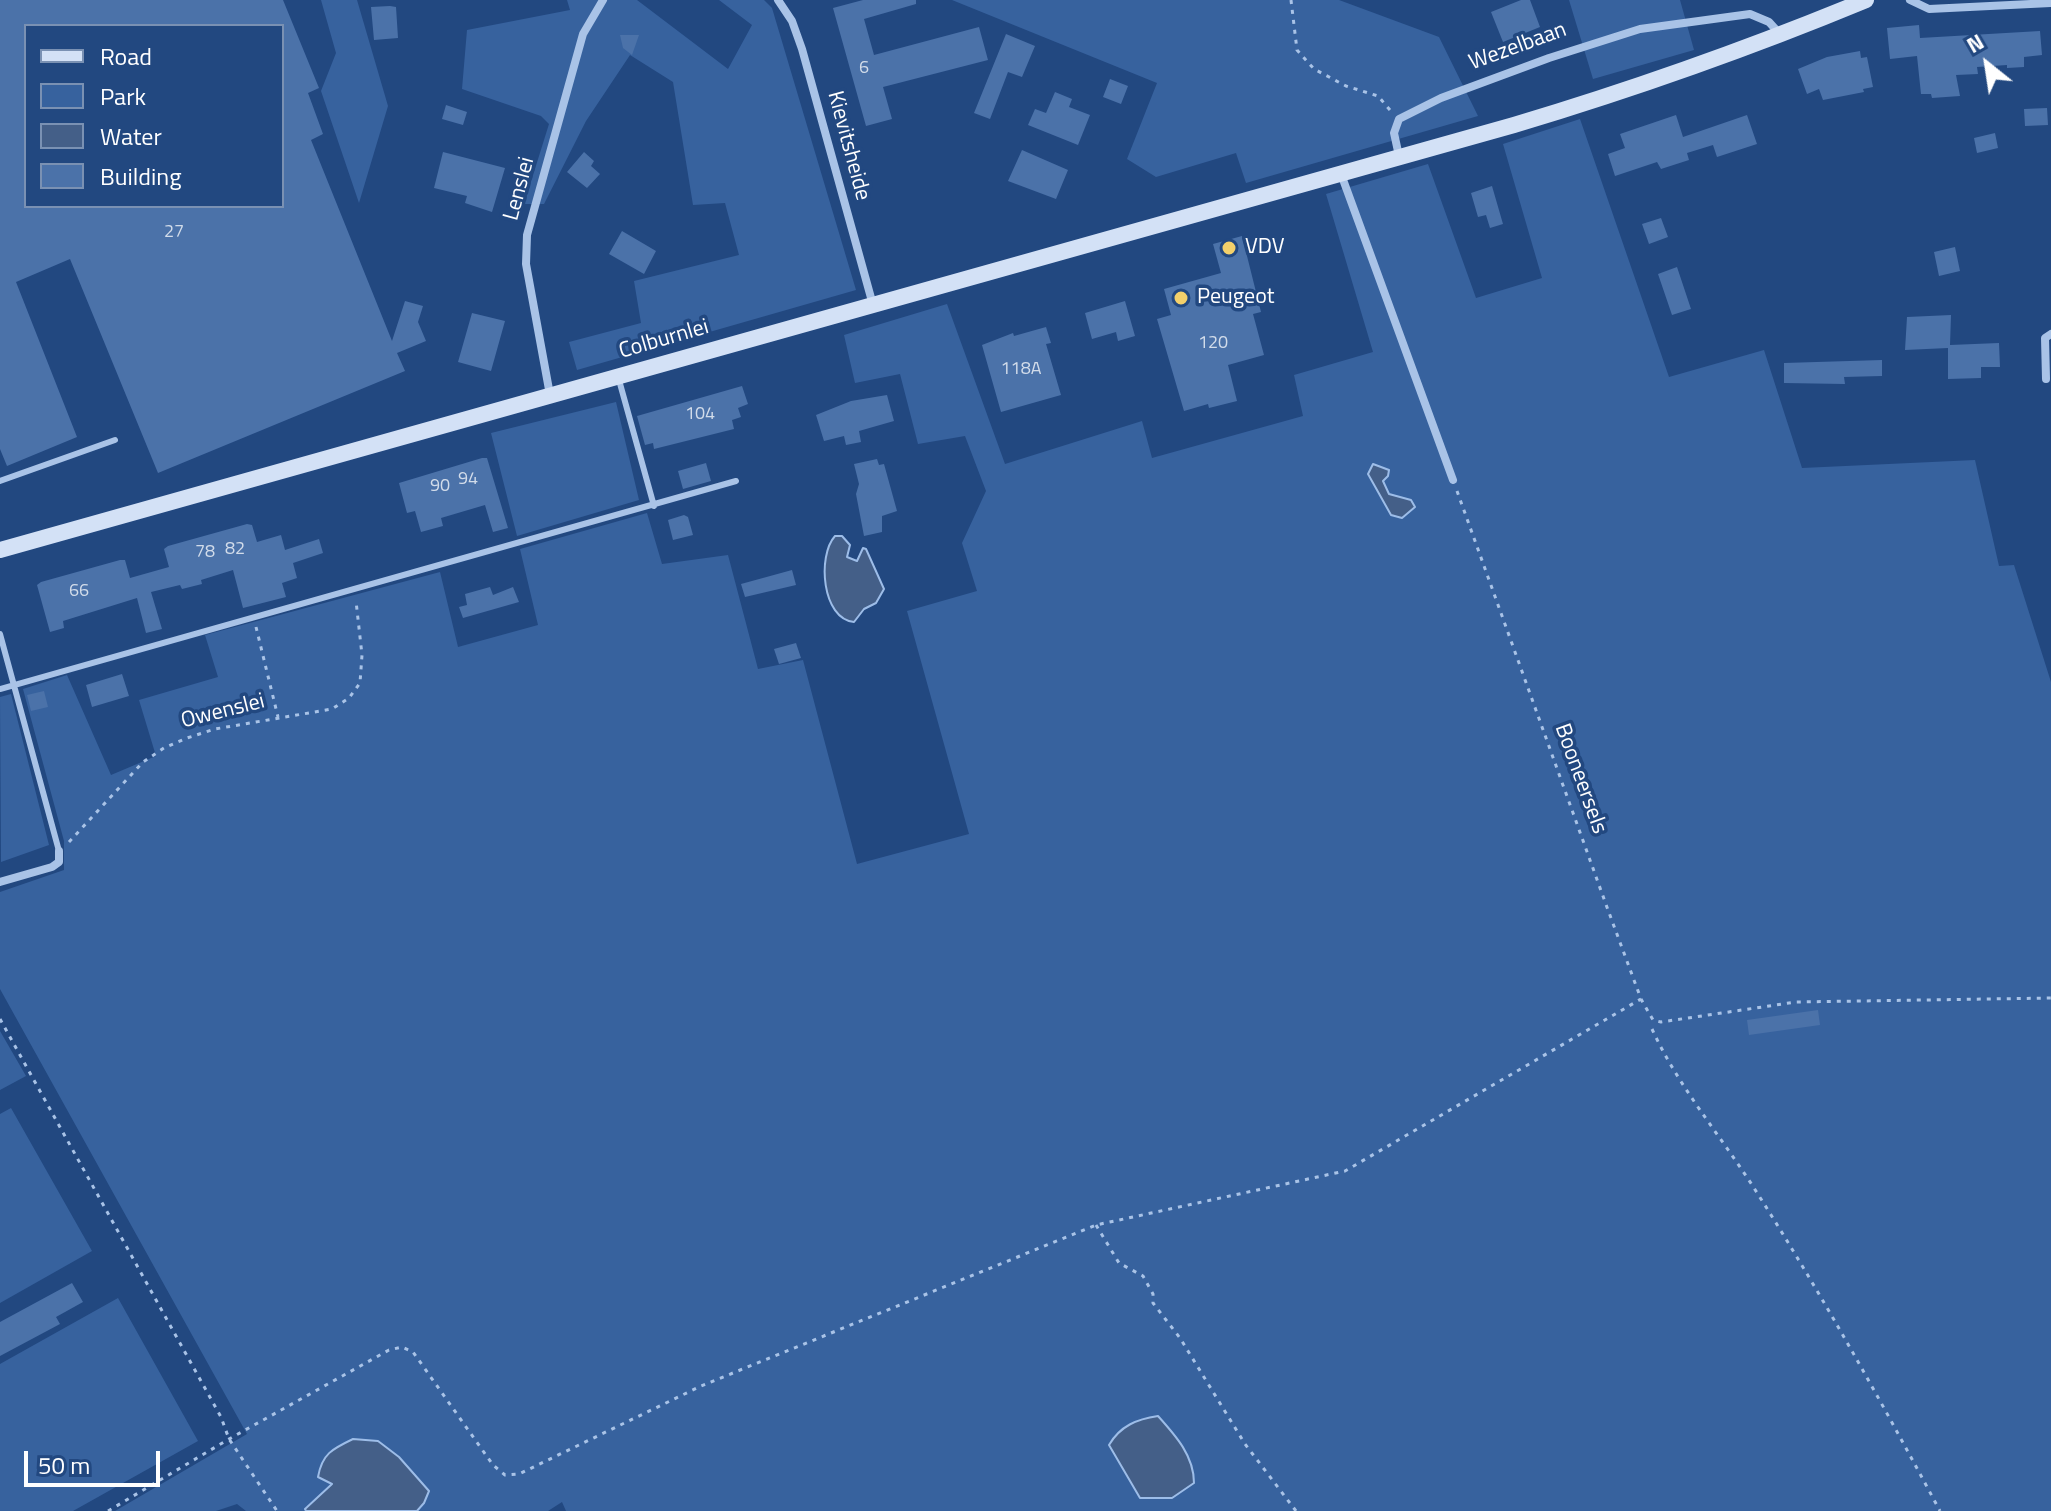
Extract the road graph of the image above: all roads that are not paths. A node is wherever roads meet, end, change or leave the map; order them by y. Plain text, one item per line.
1 (603, 0) edge
2 (778, 0) edge
3 (1866, 0) edge
4 (1910, 0) edge
5 (2051, 3) edge
6 (1781, 35) junction
7 (1399, 156) junction
8 (1341, 173) junction
9 (873, 305) junction
10 (2051, 334) edge
11 (618, 376) junction
12 (2046, 379) dead end
13 (550, 396) junction
14 (115, 440) dead end
15 (1453, 480) road end
16 (0, 481) edge
17 (736, 481) dead end
18 (654, 506) junction
19 (0, 550) edge
20 (0, 634) edge
21 (15, 685) junction
22 (0, 689) edge
23 (59, 851) joint
24 (0, 882) edge

1 - 13 street, Lenslei
2 - 9 street, Kievitsheide
3 - 6 street
4 - 5 street
6 - 7 street
6 - 7 street, Wezelbaan
7 - 8 street
8 - 9 street, Colburnlei
8 - 15 street
9 - 11 street, Colburnlei
10 - 12 street
11 - 13 street, Colburnlei
11 - 18 lane
13 - 19 street, Colburnlei
14 - 16 lane
17 - 18 lane
18 - 21 lane
20 - 21 lane
21 - 22 lane
21 - 23 lane
23 - 24 street

